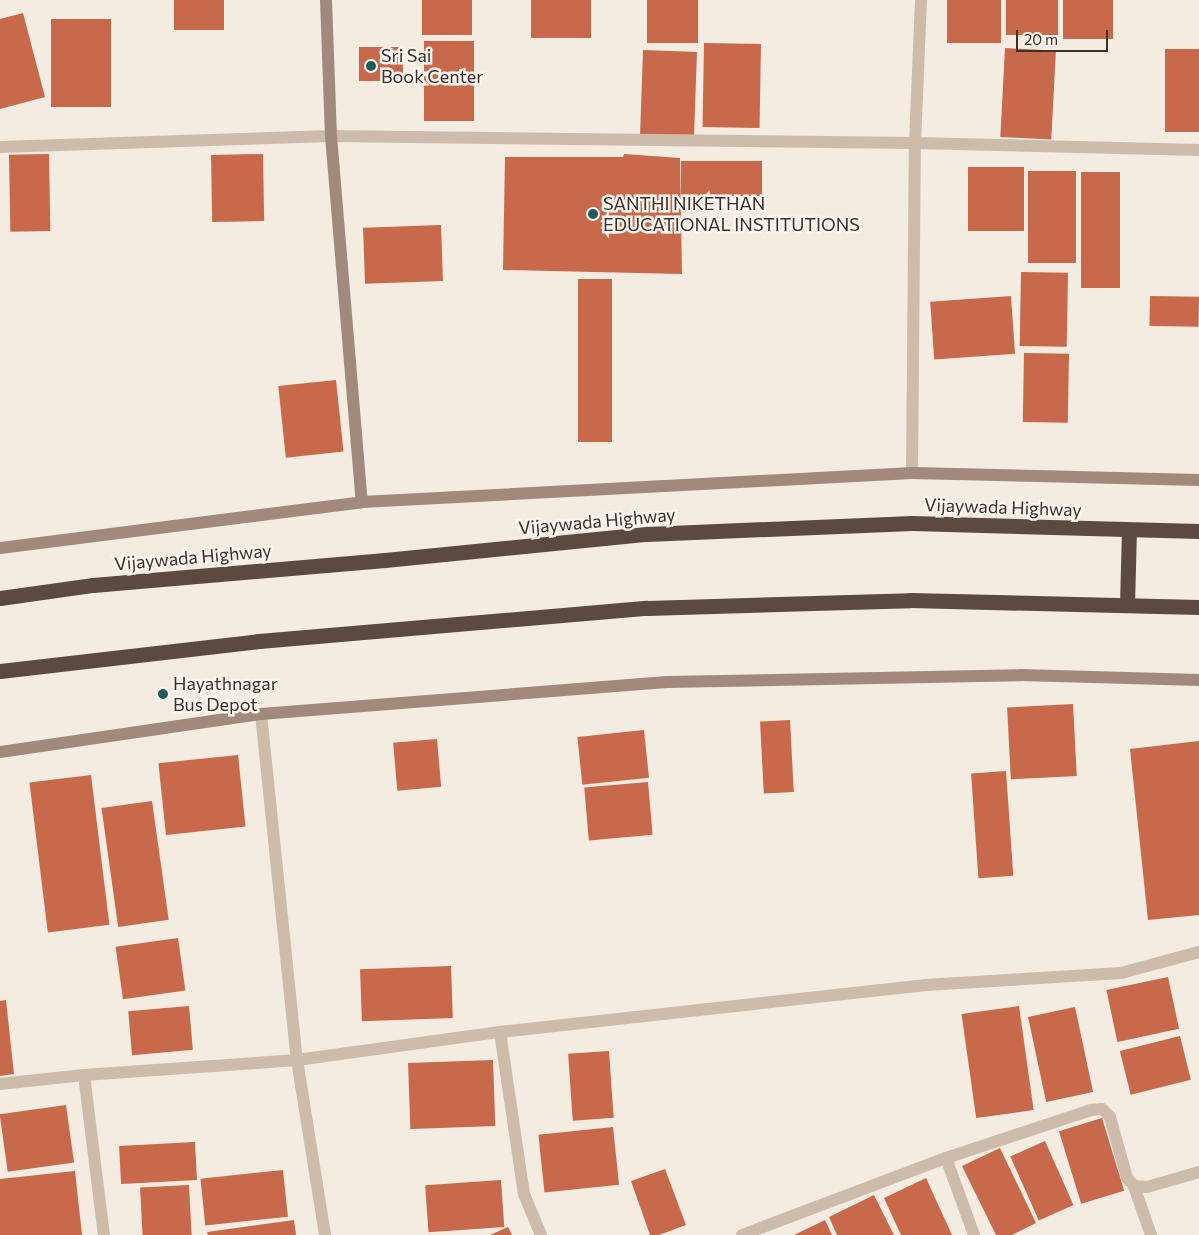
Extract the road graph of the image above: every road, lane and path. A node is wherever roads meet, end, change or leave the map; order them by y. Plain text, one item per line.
1 (326, 0) edge
2 (921, 0) edge
3 (331, 136) junction
4 (915, 142) junction
5 (0, 147) edge
6 (1199, 150) edge
7 (912, 473) junction
8 (1199, 480) edge
9 (362, 502) junction
10 (1129, 530) junction
11 (1199, 531) edge
12 (0, 548) edge
13 (0, 598) edge
14 (1127, 605) junction
15 (1199, 607) edge
16 (0, 671) edge
17 (1199, 680) edge
18 (261, 714) junction
19 (0, 752) edge
20 (1199, 952) edge
21 (500, 1032) junction
22 (297, 1060) junction
23 (84, 1074) junction
24 (0, 1084) edge
25 (946, 1158) junction
26 (1199, 1172) edge
27 (1134, 1186) junction
28 (104, 1235) edge
29 (325, 1235) edge
30 (541, 1235) edge
31 (744, 1235) edge
32 (974, 1235) edge
33 (1151, 1235) edge

1 - 3 street
2 - 4 street
3 - 4 street
3 - 5 street
3 - 9 street
4 - 6 street
4 - 7 street
7 - 8 street
7 - 9 street
9 - 12 street
10 - 11 highway, Vijaywada Highway
10 - 13 highway, Vijaywada Highway
10 - 14 highway
14 - 15 highway
14 - 16 highway
17 - 18 street
18 - 19 street
18 - 22 street
20 - 21 street
21 - 22 street
21 - 30 street
22 - 23 street
22 - 29 street
23 - 24 street
23 - 28 street
25 - 27 street
25 - 31 street
25 - 32 street
26 - 27 street
27 - 33 street

